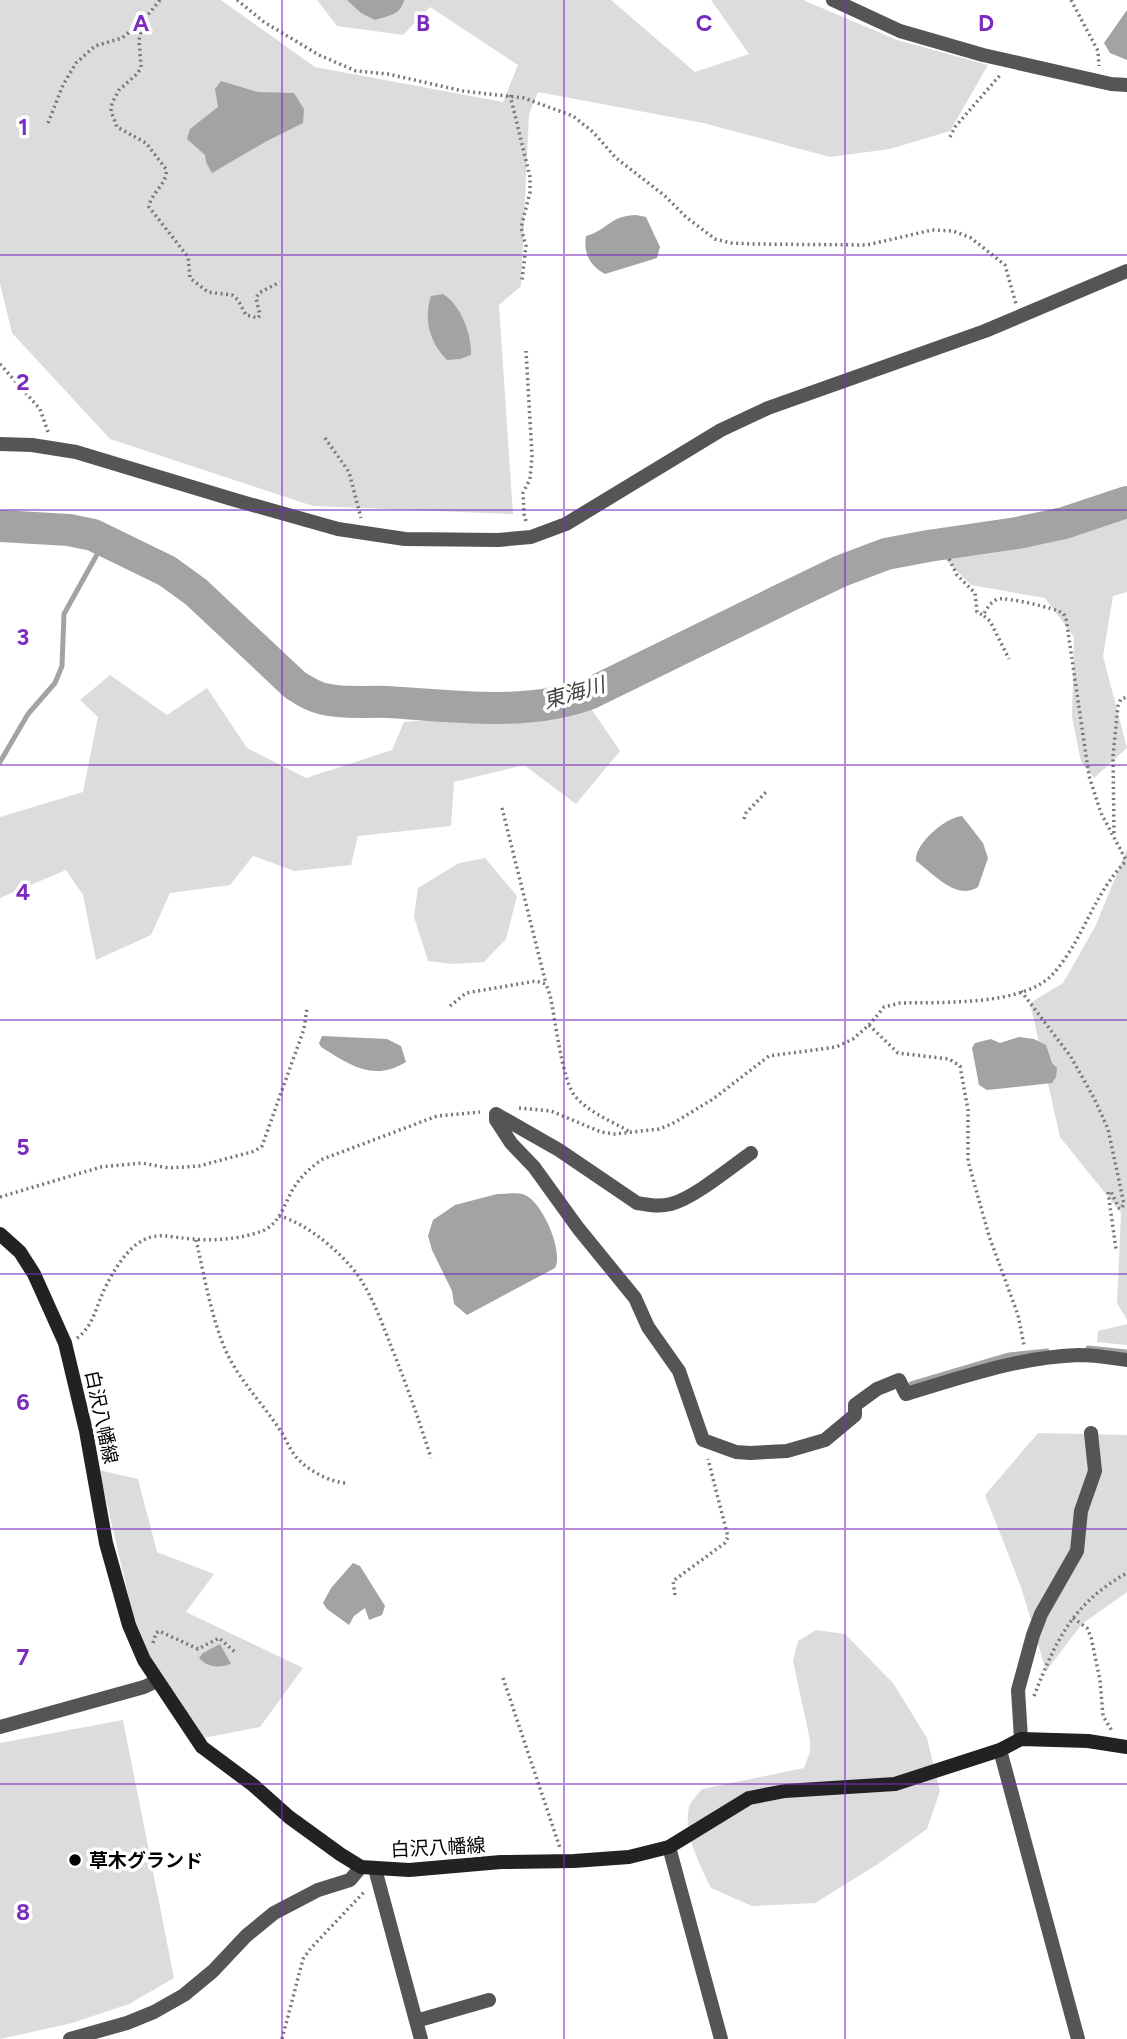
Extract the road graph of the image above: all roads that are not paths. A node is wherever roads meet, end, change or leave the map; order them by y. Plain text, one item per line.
1 (833, 0) edge
2 (1127, 85) edge
3 (1127, 271) edge
4 (0, 444) edge
5 (751, 1153) dead end
6 (0, 1234) edge
7 (1127, 1360) edge
8 (1091, 1433) dead end
9 (156, 1681) junction
10 (0, 1727) edge
11 (1021, 1739) junction
12 (1122, 1747) edge
13 (1000, 1750) junction
14 (669, 1847) junction
15 (371, 1872) junction
16 (489, 2000) dead end
17 (416, 2021) junction
18 (70, 2039) edge
19 (421, 2039) edge
20 (721, 2039) edge
21 (1078, 2039) edge

1 - 2 street
3 - 4 street
5 - 7 street
6 - 9 main road, 白沢八幡線
8 - 11 street
9 - 10 street
9 - 15 main road, 白沢八幡線
11 - 12 main road, 白沢八幡線
11 - 13 main road, 白沢八幡線
13 - 14 main road, 白沢八幡線
13 - 21 street
14 - 15 main road, 白沢八幡線
14 - 20 street
15 - 17 street
15 - 18 street
16 - 17 street
17 - 19 street

